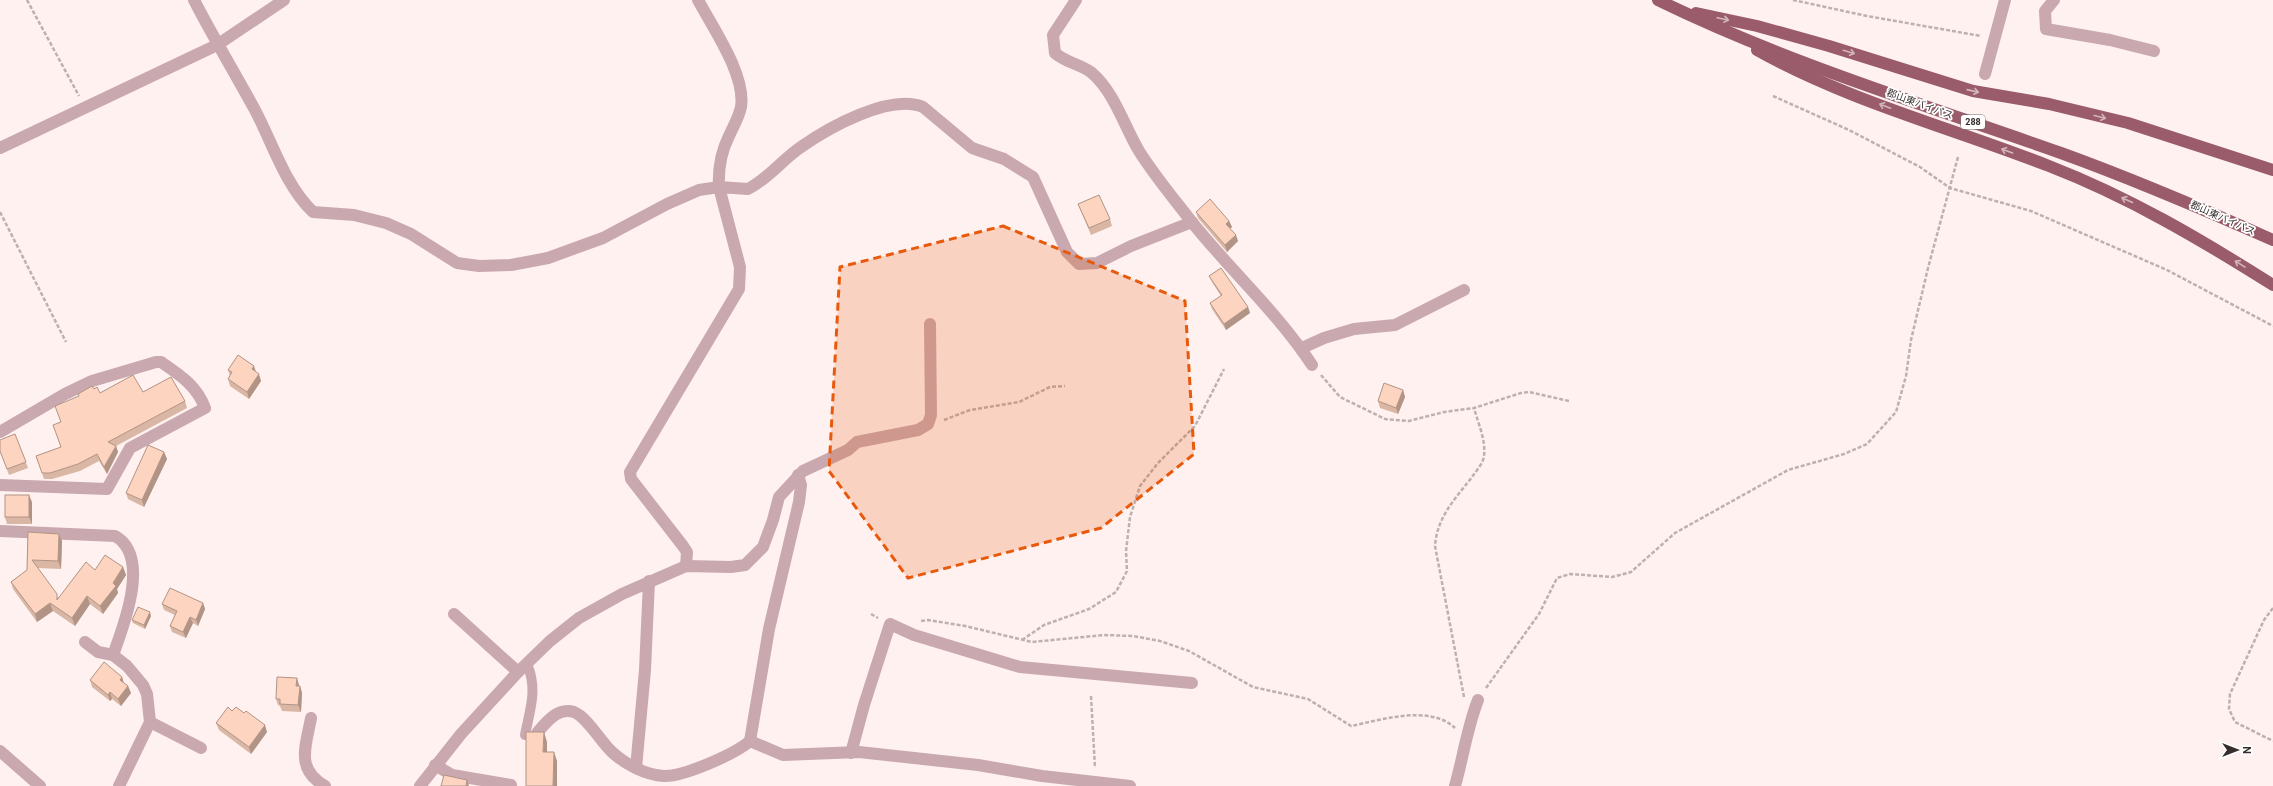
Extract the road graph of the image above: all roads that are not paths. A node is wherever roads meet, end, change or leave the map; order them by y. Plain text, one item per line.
1 (194, 0) edge
2 (284, 0) edge
3 (698, 0) edge
4 (1076, 0) edge
5 (1658, 0) edge
6 (2005, 0) edge
7 (2054, 0) edge
8 (1672, 6) junction
9 (1721, 30) junction
10 (217, 45) junction
11 (2154, 51) dead end
12 (1986, 74) dead end
13 (0, 148) edge
14 (2273, 170) edge
15 (719, 187) junction
16 (1192, 222) junction
17 (2273, 240) edge
18 (2273, 285) edge
19 (1464, 290) dead end
20 (930, 324) dead end
21 (1302, 348) junction
22 (1312, 365) road end
23 (0, 432) edge
24 (798, 475) junction
25 (0, 485) edge
26 (0, 531) edge
27 (686, 566) junction
28 (649, 581) junction
29 (454, 614) dead end
30 (85, 642) dead end
31 (113, 655) junction
32 (523, 668) junction
33 (1192, 683) dead end
34 (1478, 700) road end
35 (311, 718) dead end
36 (150, 722) junction
37 (531, 734) joint
38 (750, 741) junction
39 (201, 748) dead end
40 (0, 751) edge
41 (851, 753) junction
42 (435, 765) junction
43 (636, 768) junction
44 (511, 785) edge
45 (40, 786) edge
46 (119, 786) edge
47 (325, 786) edge
48 (420, 786) edge
49 (1130, 786) edge
50 (1455, 786) edge

1 - 10 street
2 - 10 street
3 - 15 street
4 - 16 street
5 - 8 highway, 郡山東バイパス / 288
6 - 12 street
7 - 11 street
8 - 9 highway, 郡山東バイパス / 288
8 -> 14 highway
9 - 17 highway, 郡山東バイパス / 288
18 -> 9 highway
10 - 13 street
10 - 15 street
15 - 16 street
15 - 27 street
16 - 21 street
19 - 21 street
20 - 24 street
21 - 22 street
23 - 25 street
24 - 27 street
24 - 38 street
26 - 31 street
27 - 28 street
28 - 32 street
28 - 43 street
29 - 32 street
30 - 31 street
31 - 36 street
32 - 37 lane
32 - 42 street
33 - 41 street
34 - 50 street
35 - 47 street
36 - 39 street
36 - 46 street
37 - 43 street
38 - 41 street
38 - 43 street
40 - 45 street
41 - 49 street
42 - 44 street
42 - 48 street

